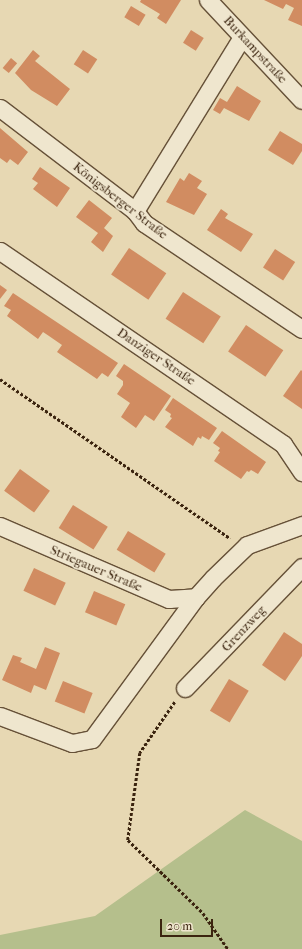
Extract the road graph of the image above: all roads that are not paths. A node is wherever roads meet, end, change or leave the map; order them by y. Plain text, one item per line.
1 (208, 0) edge
2 (242, 37) junction
3 (302, 100) edge
4 (0, 108) edge
5 (135, 211) junction
6 (0, 251) edge
7 (302, 329) edge
8 (302, 472) edge
9 (302, 525) edge
10 (0, 526) edge
11 (302, 567) edge
12 (196, 597) junction
13 (185, 688) road end
14 (0, 716) edge

1 - 2 street, Burkampstraße
2 - 3 street, Burkampstraße
2 - 5 street
4 - 5 street, Königsberger Straße
5 - 7 street, Königsberger Straße
6 - 8 street, Danziger Straße
9 - 12 street
10 - 12 street, Striegauer Straße
11 - 13 street, Grenzweg
12 - 14 street

